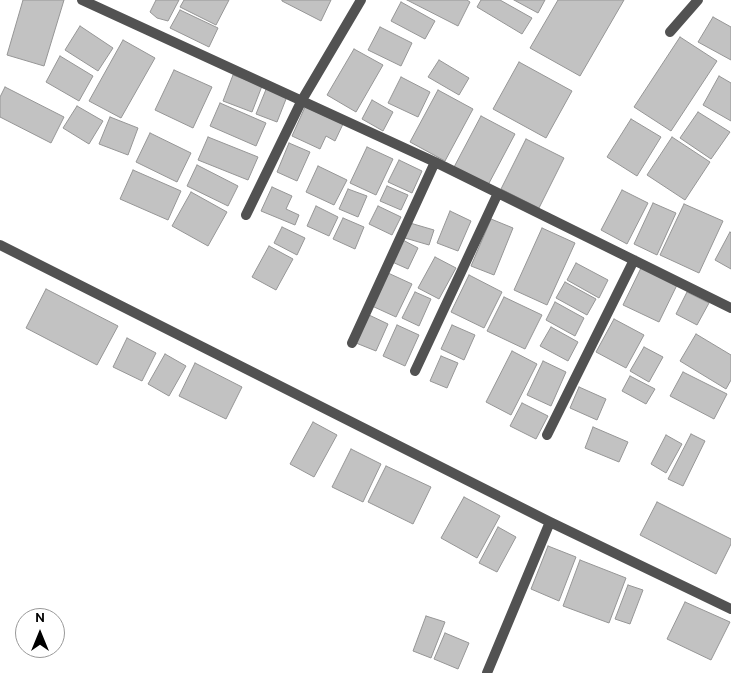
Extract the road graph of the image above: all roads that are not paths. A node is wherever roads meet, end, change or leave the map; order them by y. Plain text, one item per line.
1 (82, 0) edge
2 (361, 0) edge
3 (698, 0) edge
4 (670, 32) dead end
5 (302, 100) junction
6 (435, 162) junction
7 (498, 193) junction
8 (246, 215) dead end
9 (0, 245) edge
10 (634, 260) junction
11 (731, 308) edge
12 (352, 343) dead end
13 (415, 371) dead end
14 (547, 435) dead end
15 (550, 522) junction
16 (731, 609) edge
17 (486, 673) edge

1 - 5 street
2 - 5 street
3 - 4 street
5 - 6 street
5 - 8 street
6 - 7 street
6 - 12 street
7 - 10 street
7 - 13 street
9 - 15 street
10 - 11 street
10 - 14 street
15 - 16 street
15 - 17 street

